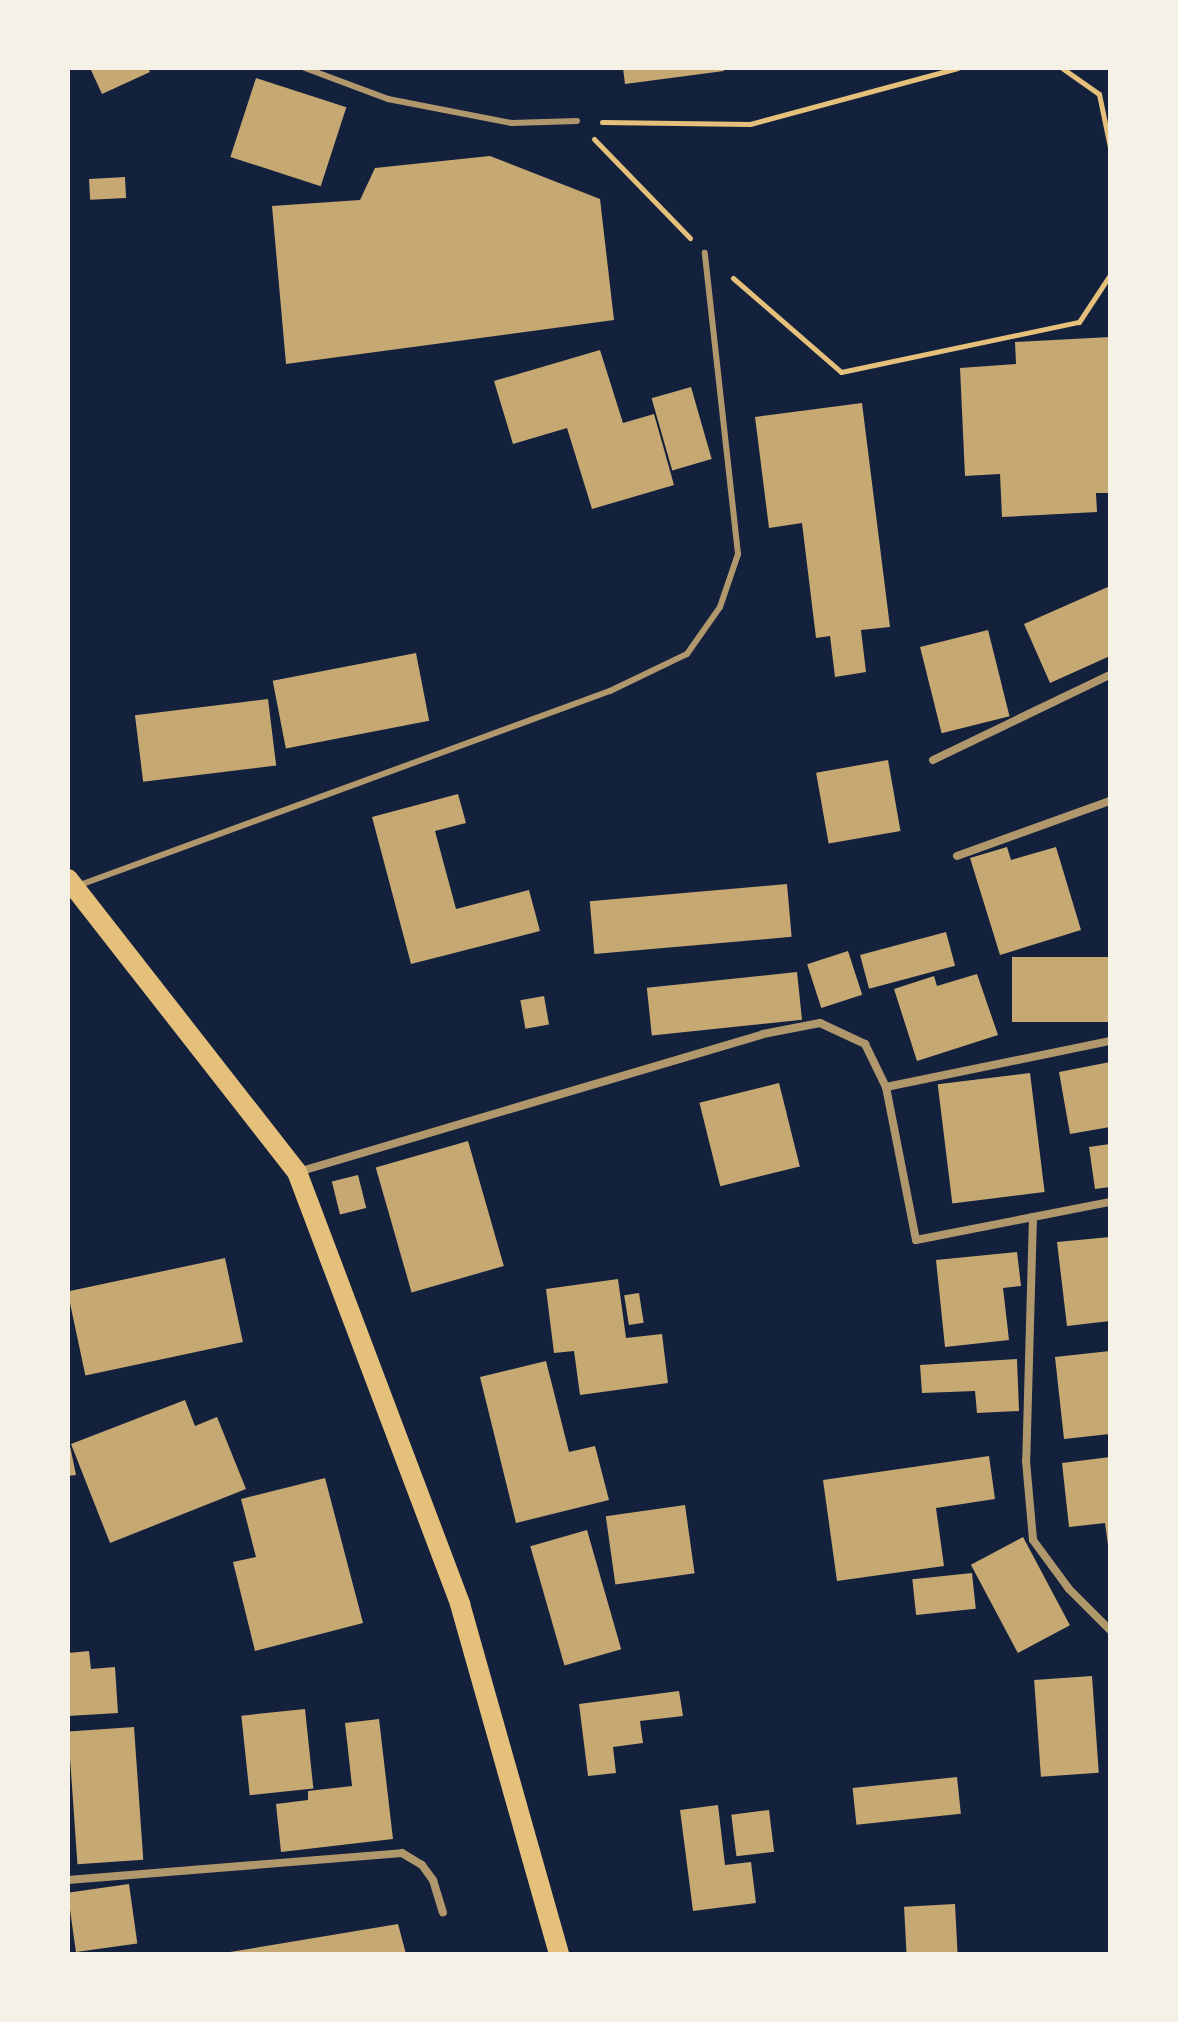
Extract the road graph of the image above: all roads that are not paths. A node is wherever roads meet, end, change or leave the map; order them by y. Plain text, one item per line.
1 (305, 68) edge
2 (577, 121) road end
3 (705, 253) road end
4 (1110, 675) edge
5 (933, 760) dead end
6 (1110, 801) edge
7 (957, 856) dead end
8 (71, 883) edge
9 (1110, 1041) edge
10 (886, 1087) junction
11 (297, 1172) junction
12 (1110, 1202) edge
13 (1033, 1217) junction
14 (1110, 1630) edge
15 (68, 1880) edge
16 (443, 1913) dead end
17 (559, 1954) edge

1 - 2 lane
3 - 8 lane
4 - 5 street
6 - 7 street
8 - 11 main road
9 - 10 street
10 - 11 street
10 - 13 street
11 - 17 main road
12 - 13 street
13 - 14 street
15 - 16 street

